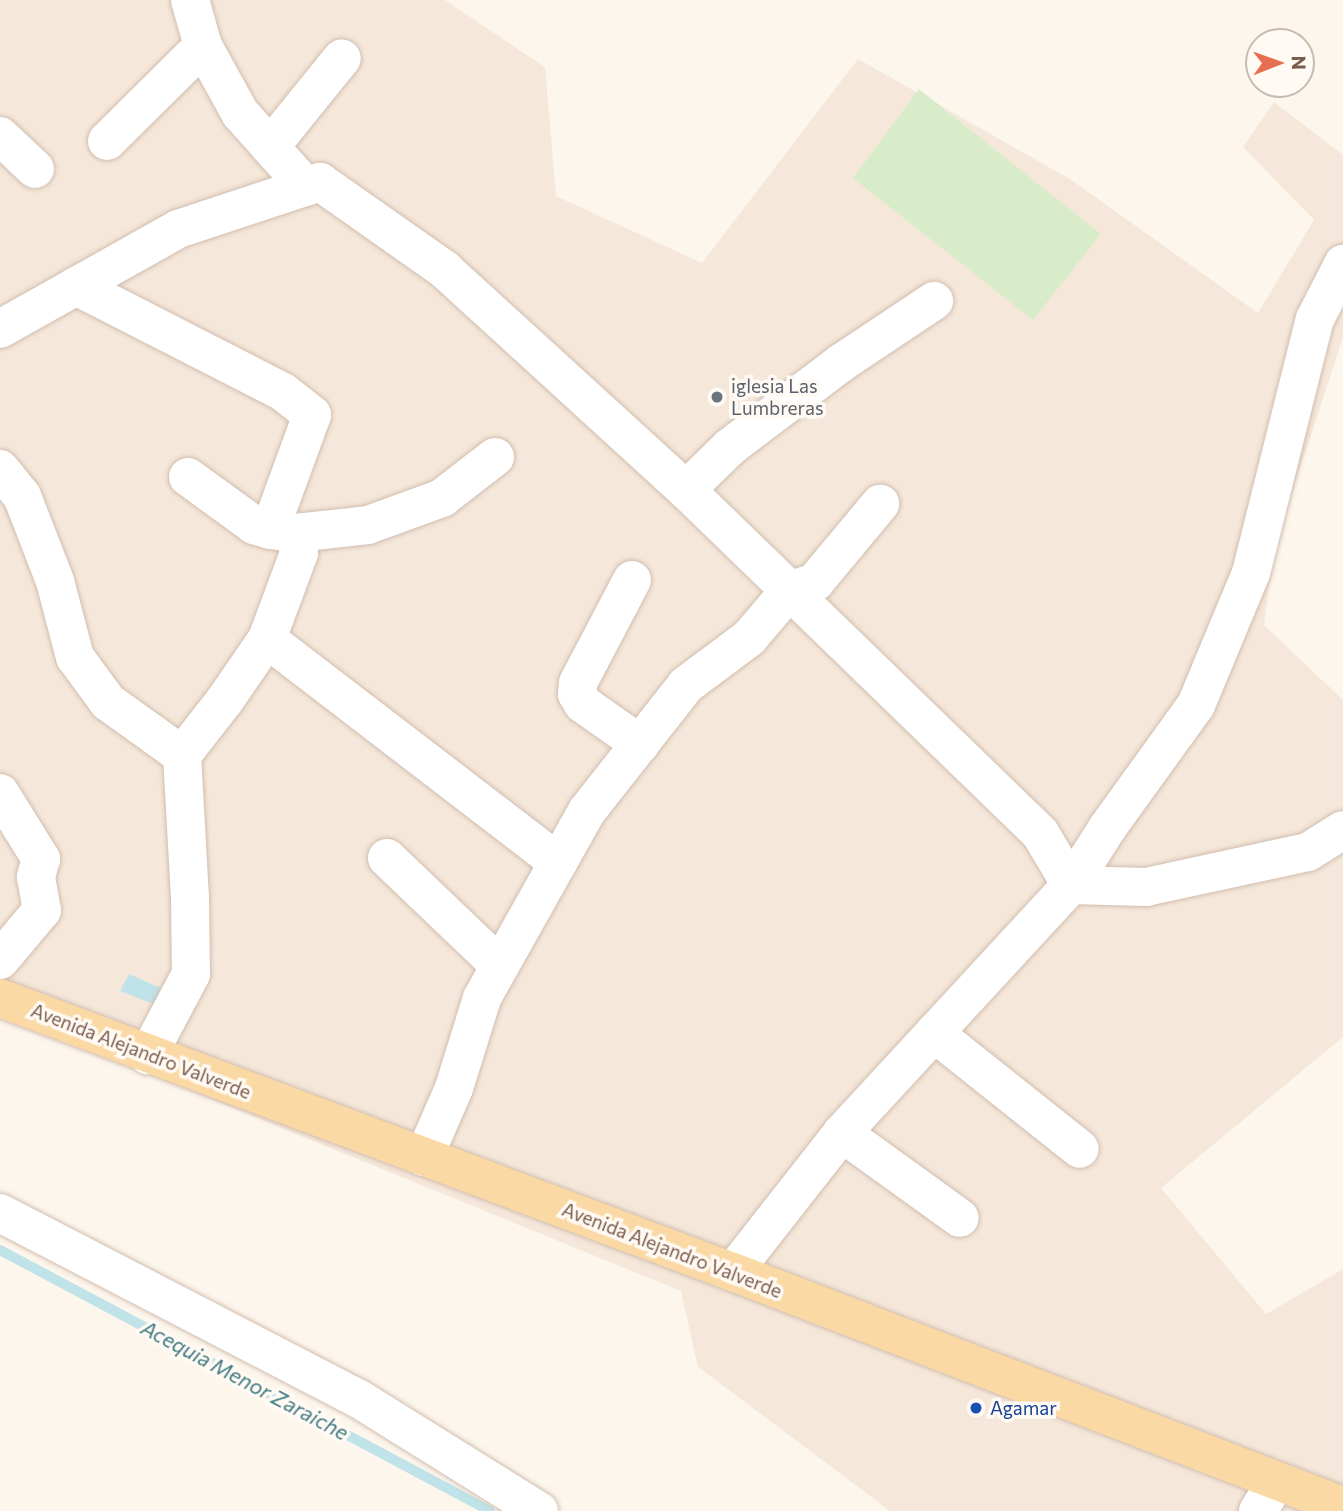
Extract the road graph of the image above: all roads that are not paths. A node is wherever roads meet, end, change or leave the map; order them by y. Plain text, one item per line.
1 (190, 0) edge
2 (203, 46) junction
3 (342, 58) dead end
4 (0, 135) edge
5 (107, 141) dead end
6 (270, 147) junction
7 (35, 169) dead end
8 (306, 187) junction
9 (1343, 264) edge
10 (76, 286) junction
11 (934, 301) dead end
12 (0, 329) edge
13 (495, 457) dead end
14 (0, 469) edge
15 (188, 477) dead end
16 (686, 489) junction
17 (880, 504) dead end
18 (283, 532) junction
19 (632, 580) dead end
20 (789, 590) junction
21 (267, 639) junction
22 (640, 744) junction
23 (181, 755) junction
24 (0, 793) edge
25 (1343, 830) edge
26 (387, 858) dead end
27 (558, 862) junction
28 (1071, 885) junction
29 (0, 960) edge
30 (499, 965) junction
31 (0, 998) edge
32 (934, 1033) junction
33 (148, 1055) junction
34 (842, 1133) junction
35 (1080, 1149) dead end
36 (424, 1157) junction
37 (0, 1213) edge
38 (960, 1218) dead end
39 (733, 1272) junction
40 (1267, 1496) edge
41 (1343, 1506) edge
42 (540, 1511) edge

1 - 2 street
2 - 5 street
2 - 6 street
3 - 6 street
4 - 7 street
6 - 8 street
8 - 10 street
8 - 16 street
9 - 28 street
10 - 12 street
10 - 18 street
11 - 16 street
13 - 18 street
14 - 23 street
15 - 18 street
16 - 20 street
17 - 20 street
18 - 21 street
19 - 22 street
20 - 22 street
20 - 28 street
21 - 23 street
21 - 27 street
22 - 27 street
23 - 33 street
24 - 29 street
25 - 28 street
26 - 30 street
27 - 30 street
28 - 32 street
30 - 36 street
31 - 33 main road, Avenida Alejandro Valverde
32 - 34 street
32 - 35 street
33 - 36 main road, Avenida Alejandro Valverde
34 - 38 street
34 - 39 street
36 - 39 main road, Avenida Alejandro Valverde
37 - 42 street
39 - 40 main road, Avenida Alejandro Valverde
40 - 41 main road, Avenida Alejandro Valverde

